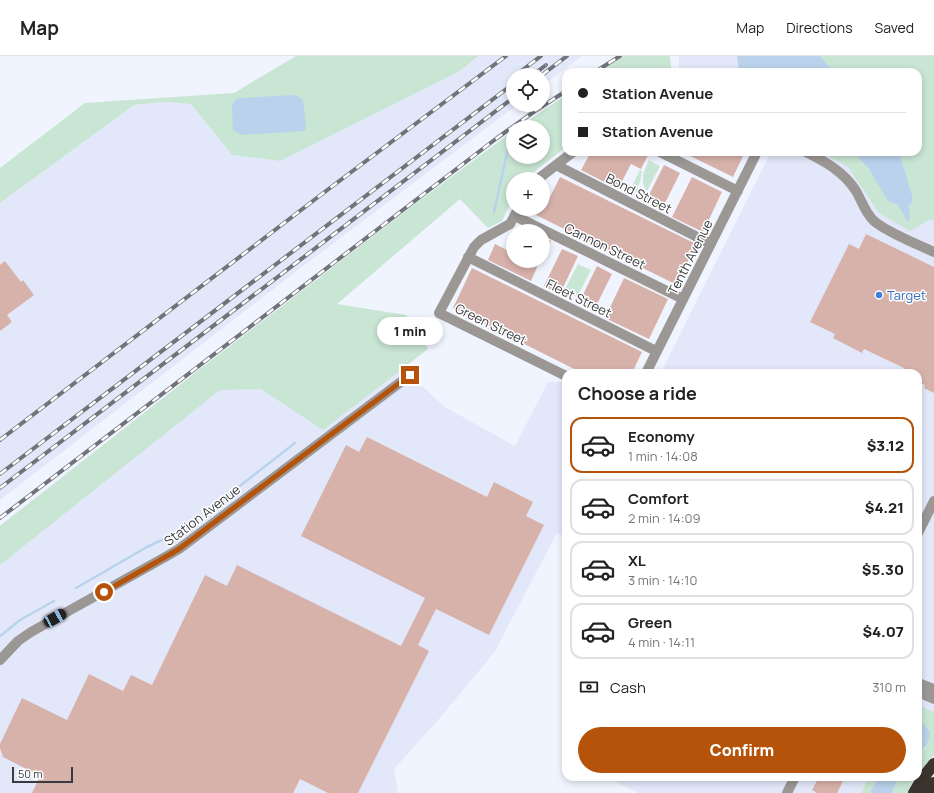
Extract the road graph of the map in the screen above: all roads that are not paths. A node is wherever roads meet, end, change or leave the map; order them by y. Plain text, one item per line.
1 (568, 156) edge
2 (668, 156) edge
3 (755, 156) edge
4 (814, 156) edge
5 (556, 165) junction
6 (547, 172) edge
7 (738, 190) junction
8 (514, 216) edge
9 (525, 216) edge
10 (711, 244) junction
11 (934, 252) edge
12 (468, 257) junction
13 (683, 299) junction
14 (656, 351) junction
15 (648, 369) edge
16 (562, 374) edge
17 (410, 375) dead end
18 (934, 501) edge
19 (922, 525) edge
20 (0, 660) edge
21 (922, 684) edge
22 (934, 689) edge
23 (922, 694) edge
24 (934, 698) edge
25 (934, 764) edge
26 (922, 779) edge
27 (793, 781) edge
28 (921, 781) edge
29 (934, 783) edge
30 (787, 793) edge
31 (914, 793) edge
32 (927, 793) edge

1 - 5 street
2 - 7 street
3 - 7 street, Tenth Avenue
4 - 11 street
5 - 6 street
5 - 10 street, Bond Street
7 - 10 street, Tenth Avenue
8 - 12 street, Green Street
9 - 13 street, Cannon Street
10 - 13 street, Tenth Avenue
12 - 14 street, Fleet Street
12 - 16 street, Green Street
13 - 14 street, Tenth Avenue
14 - 15 street, Tenth Avenue
17 - 20 street, Station Avenue
18 - 19 street
21 - 22 street
23 - 24 street
25 - 26 highway
27 - 30 street
28 - 31 highway
29 - 32 highway

